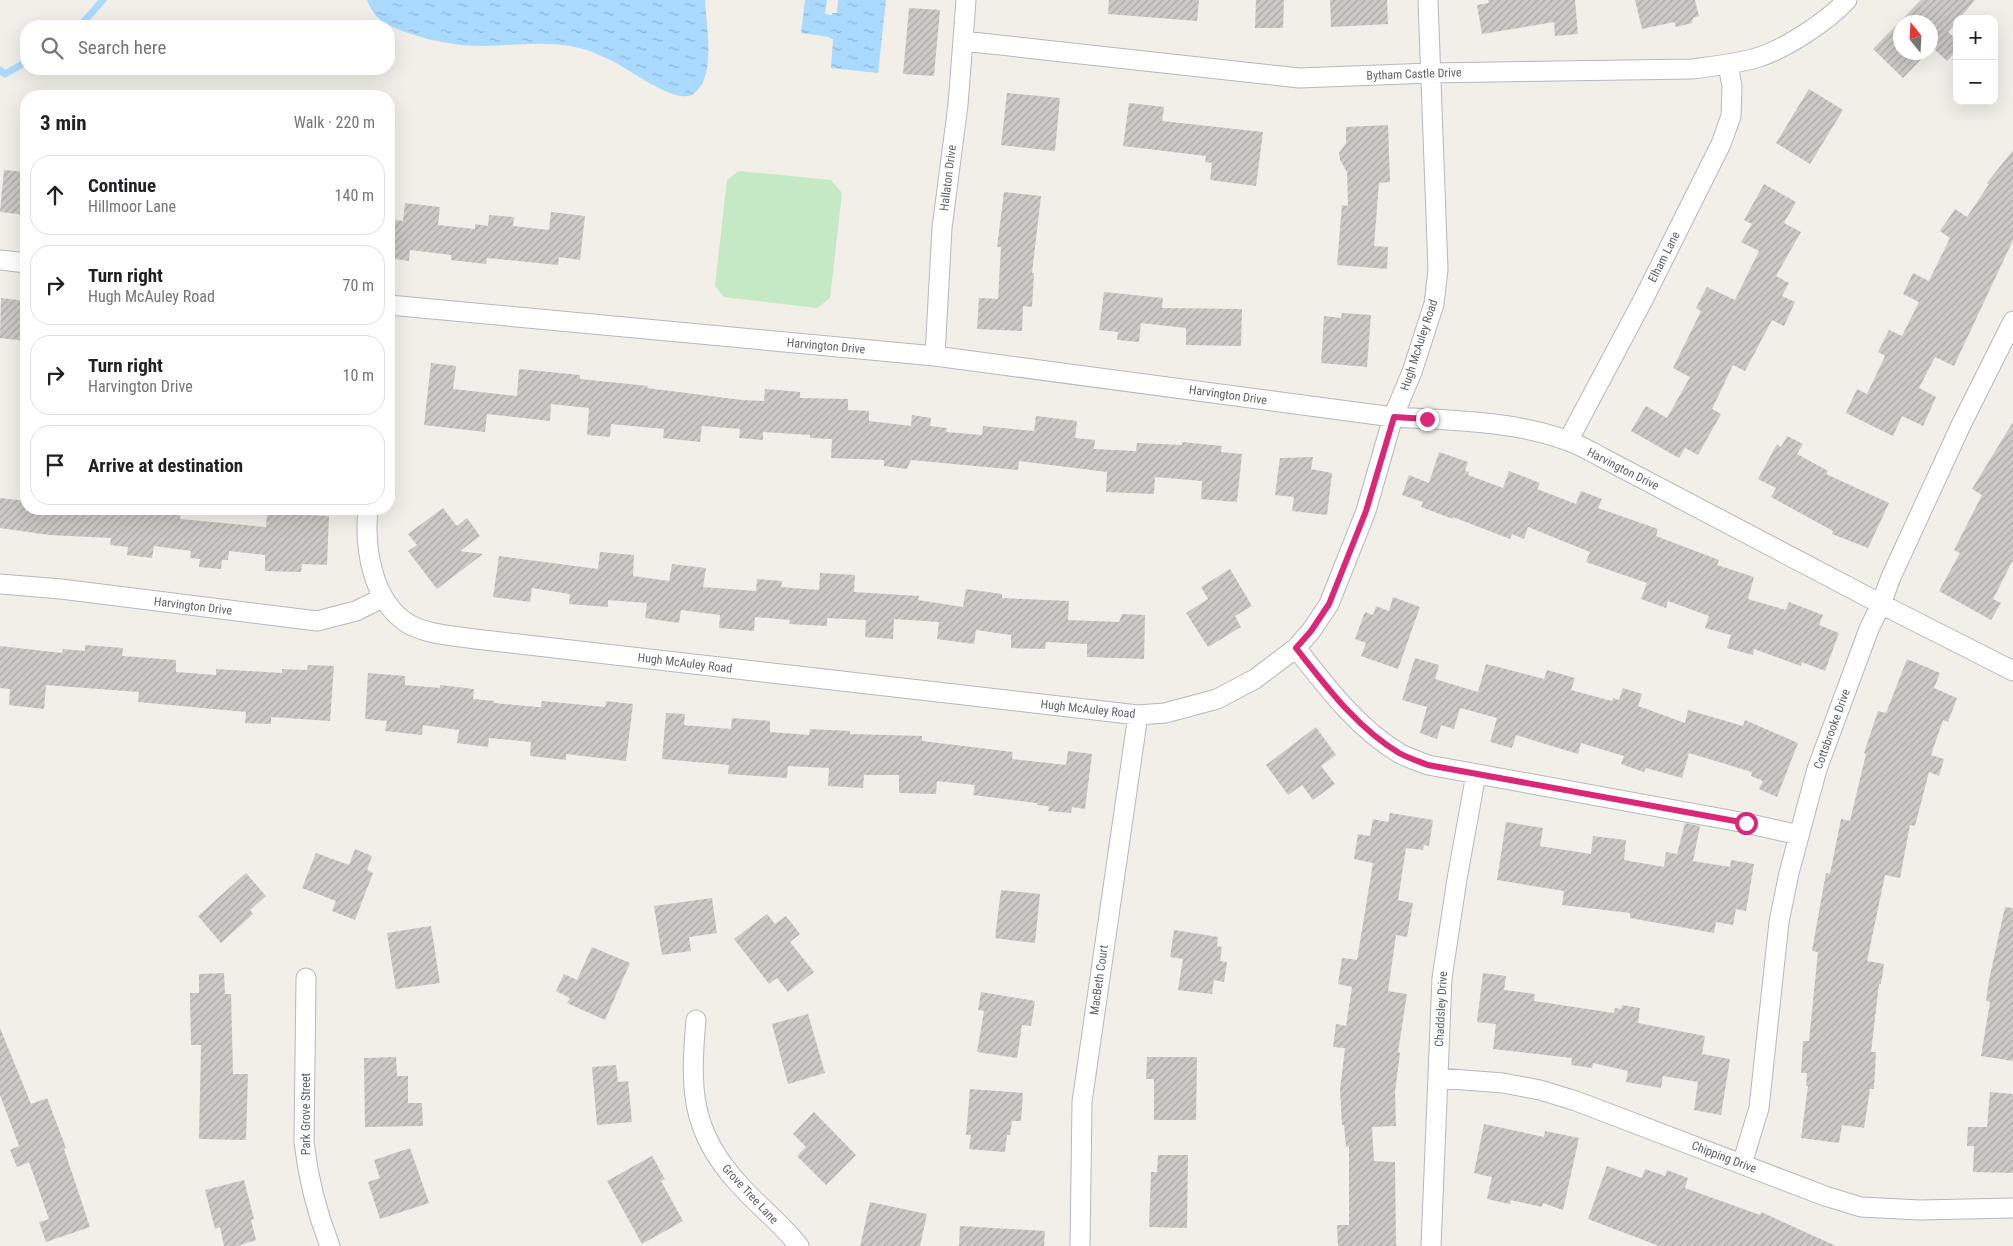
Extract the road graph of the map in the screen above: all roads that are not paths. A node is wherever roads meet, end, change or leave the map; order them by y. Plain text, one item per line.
1 (966, 0) edge
2 (1428, 0) edge
3 (1847, 0) edge
4 (963, 41) junction
5 (1728, 65) junction
6 (1431, 73) junction
7 (0, 260) edge
8 (20, 262) edge
9 (395, 310) edge
10 (2013, 321) edge
11 (935, 356) junction
12 (1394, 417) junction
13 (1568, 441) junction
14 (367, 515) edge
15 (0, 584) edge
16 (382, 598) junction
17 (1881, 604) junction
18 (1296, 648) junction
19 (2013, 671) edge
20 (1138, 715) junction
21 (1476, 774) junction
22 (1799, 835) junction
23 (306, 978) dead end
24 (696, 1020) dead end
25 (1438, 1078) junction
26 (1742, 1164) junction
27 (2013, 1208) edge
28 (330, 1246) edge
29 (799, 1246) edge
30 (1080, 1246) edge
31 (1431, 1246) edge

1 - 4 street, Hallaton Drive
2 - 6 street, Hugh McAuley Road
3 - 5 street, Bytham Castle Drive
4 - 6 street, Bytham Castle Drive
4 - 11 street, Hallaton Drive
5 - 6 street, Bytham Castle Drive
5 - 13 street, Elham Lane
6 - 12 street, Hugh McAuley Road
7 - 8 street
9 - 11 street, Harvington Drive
10 - 17 street, Cottsbrooke Drive
11 - 12 street, Harvington Drive
12 - 13 street, Harvington Drive
12 - 18 street, Hugh McAuley Road
13 - 17 street, Harvington Drive
14 - 16 street, Hugh McAuley Road
15 - 16 street, Harvington Drive
16 - 20 street, Hugh McAuley Road
17 - 19 street, Harvington Drive
17 - 22 street, Cottsbrooke Drive
18 - 20 street, Hugh McAuley Road
18 - 21 street
20 - 30 street, MacBeth Court
21 - 22 street
21 - 25 street, Chaddsley Drive
22 - 26 street, Cottsbrooke Drive
23 - 28 street, Park Grove Street
24 - 29 street, Grove Tree Lane
25 - 26 street, Chipping Drive
25 - 31 street, Chaddsley Drive
26 - 27 street, Chipping Drive

